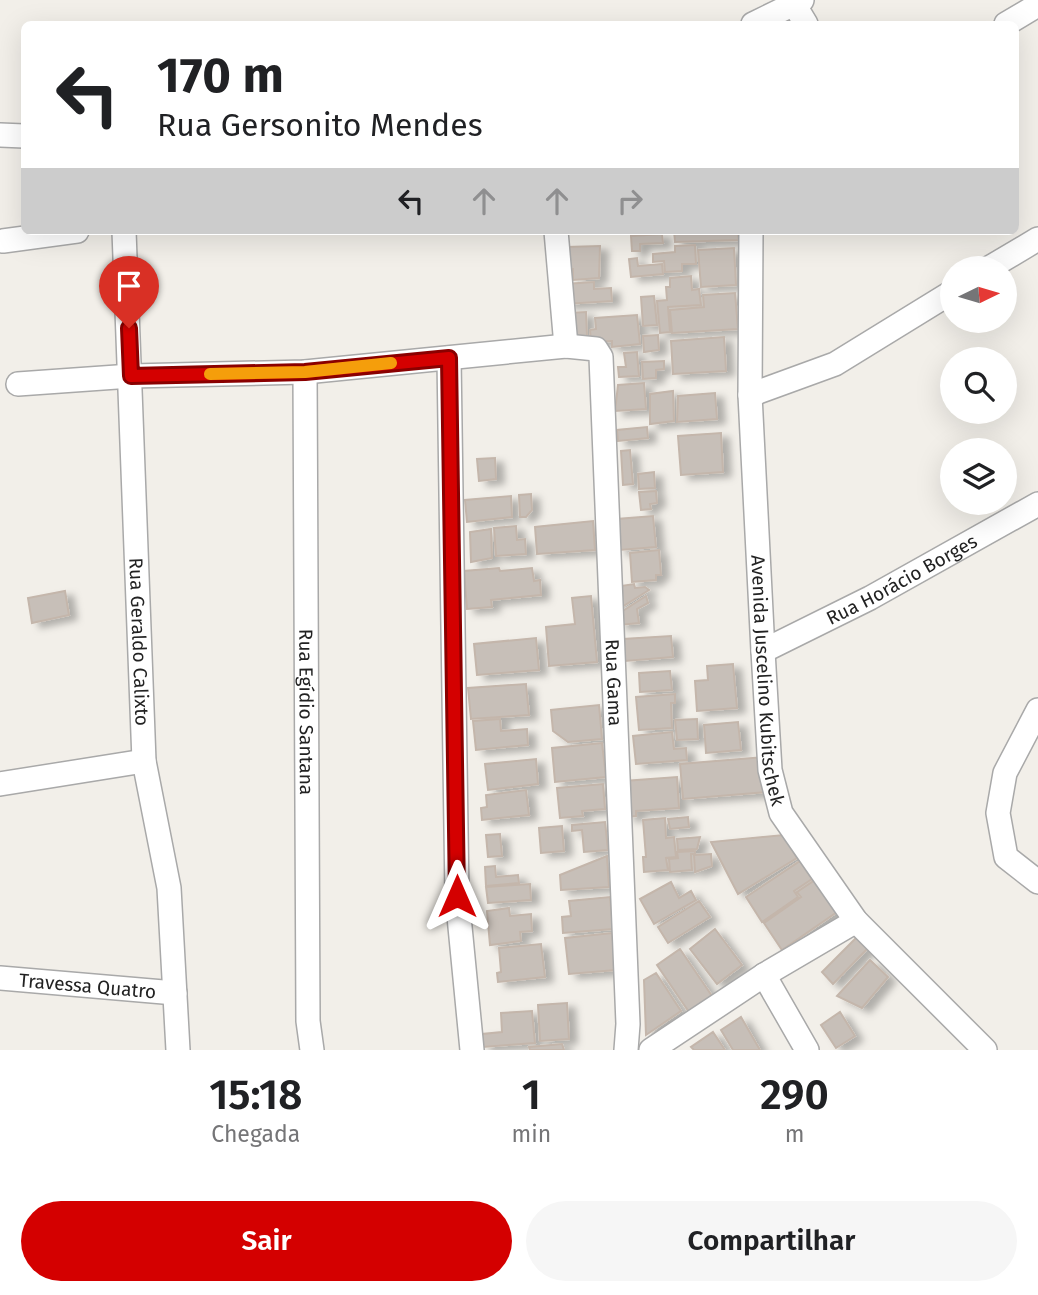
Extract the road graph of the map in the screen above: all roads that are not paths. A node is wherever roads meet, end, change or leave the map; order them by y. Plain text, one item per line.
1 (798, 2) edge
2 (1038, 5) edge
3 (759, 21) edge
4 (805, 21) edge
5 (1011, 21) edge
6 (0, 135) edge
7 (21, 136) edge
8 (47, 235) edge
9 (124, 235) edge
10 (556, 235) edge
11 (751, 235) edge
12 (1038, 239) edge
13 (3, 241) dead end
14 (1009, 256) edge
15 (940, 299) edge
16 (566, 346) junction
17 (449, 358) junction
18 (305, 372) junction
19 (131, 376) junction
20 (18, 384) dead end
21 (750, 394) junction
22 (1038, 505) edge
23 (763, 651) junction
24 (1038, 710) edge
25 (144, 761) junction
26 (0, 784) edge
27 (1038, 882) edge
28 (856, 921) junction
29 (764, 975) junction
30 (0, 978) edge
31 (175, 993) junction
32 (178, 1050) edge
33 (312, 1050) edge
34 (472, 1050) edge
35 (626, 1050) edge
36 (651, 1050) edge
37 (807, 1050) edge
38 (985, 1050) edge

1 - 3 street
1 - 4 street
2 - 5 street
6 - 7 street
8 - 13 street
9 - 19 street, Rua Geraldo Calixto
10 - 16 street
11 - 21 street, Avenida Juscelino Kubitschek
12 - 14 street
15 - 21 street
16 - 17 street
16 - 35 street, Rua Gama
17 - 18 street
17 - 34 street
18 - 19 street
18 - 33 street, Rua Egídio Santana
19 - 20 street
19 - 25 street, Rua Geraldo Calixto
21 - 23 street, Avenida Juscelino Kubitschek
22 - 23 street, Rua Horácio Borges
23 - 28 street, Avenida Juscelino Kubitschek
24 - 27 street
25 - 26 street
25 - 31 street, Rua Geraldo Calixto
28 - 29 street
28 - 38 street, Avenida Juscelino Kubitschek
29 - 36 street
29 - 37 street
30 - 31 street, Travessa Quatro
31 - 32 street, Rua Geraldo Calixto

